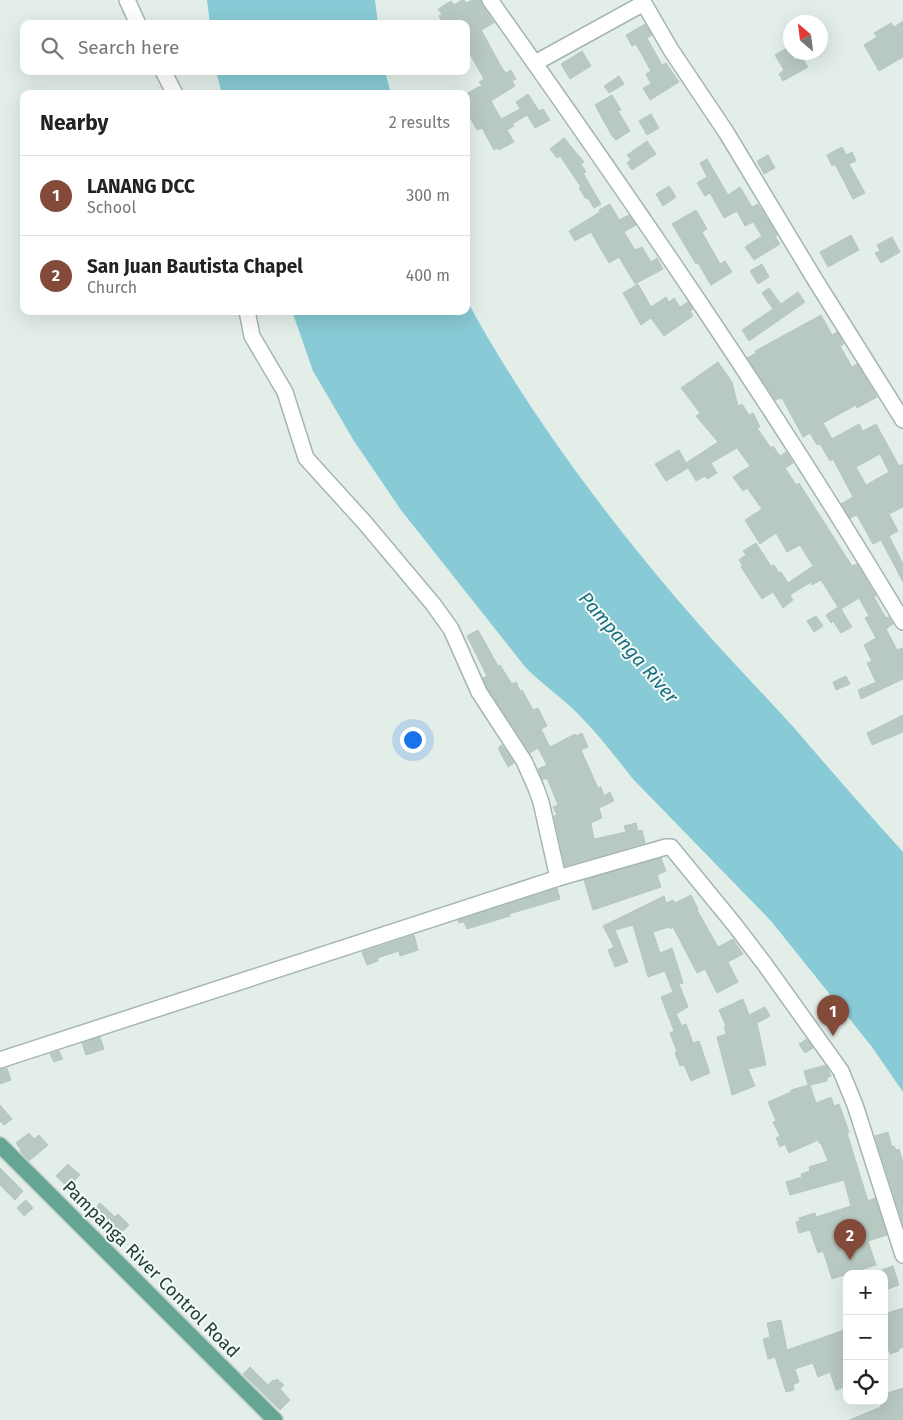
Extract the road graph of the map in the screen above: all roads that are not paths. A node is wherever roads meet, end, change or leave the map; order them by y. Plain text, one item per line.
1 (127, 0) edge
2 (490, 0) edge
3 (643, 2) edge
4 (136, 20) edge
5 (535, 63) junction
6 (165, 75) edge
7 (173, 90) edge
8 (248, 315) edge
9 (903, 420) edge
10 (903, 622) edge
11 (558, 878) junction
12 (0, 1060) edge
13 (0, 1145) edge
14 (903, 1255) edge
15 (275, 1420) edge

1 - 4 street
2 - 5 street
3 - 5 street
3 - 9 street
5 - 10 street
6 - 7 street
8 - 11 street
11 - 12 street
11 - 14 street
13 - 15 main road, Pampanga River Control Road

